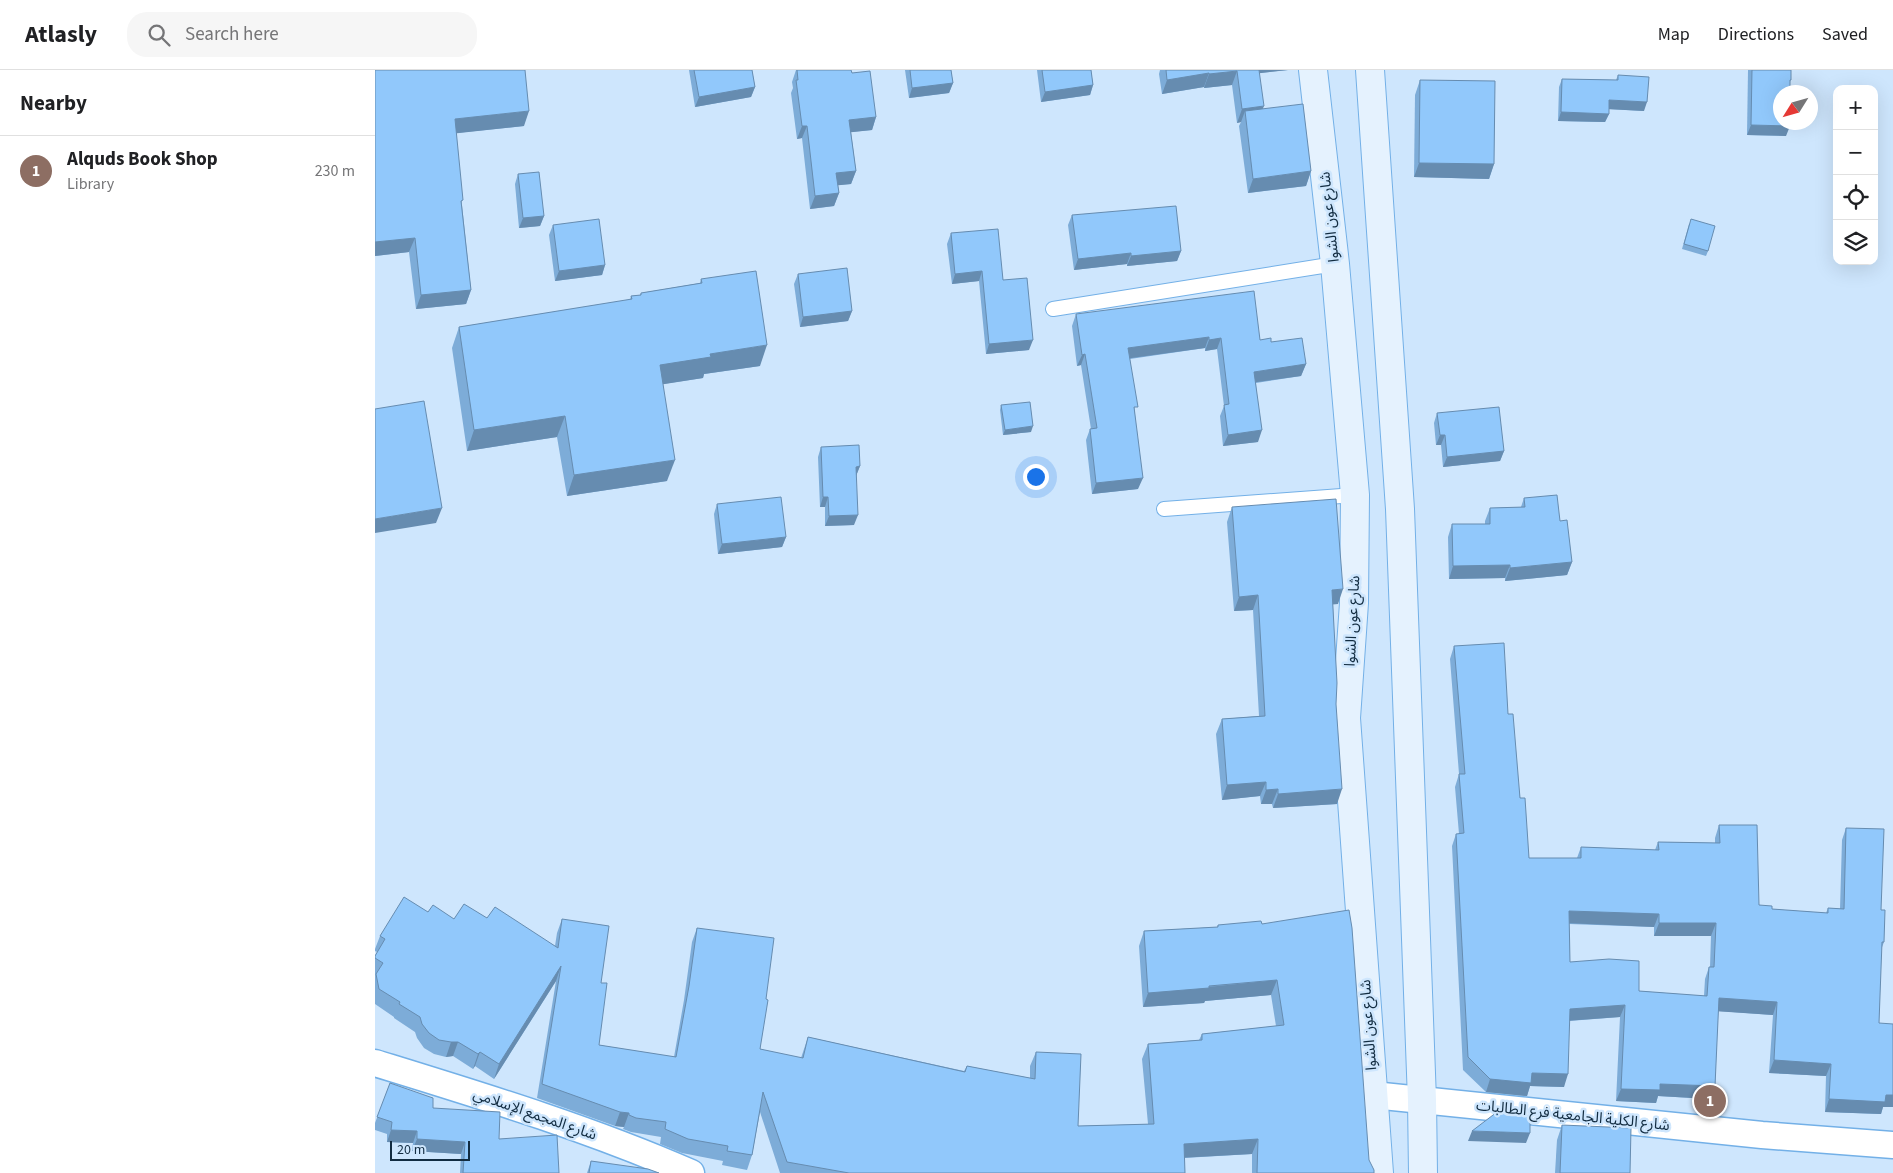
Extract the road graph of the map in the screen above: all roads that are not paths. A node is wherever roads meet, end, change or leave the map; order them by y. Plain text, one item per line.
1 (1313, 70) edge
2 (1371, 70) edge
3 (1335, 264) junction
4 (1053, 309) dead end
5 (1355, 495) junction
6 (1164, 510) dead end
7 (375, 1063) edge
8 (1373, 1095) junction
9 (1422, 1100) junction
10 (1893, 1145) edge
11 (691, 1173) edge
12 (1379, 1173) edge
13 (1423, 1173) edge

1 - 3 main road, شارع عون الشوا
2 - 9 main road
3 - 4 lane
3 - 5 main road, شارع عون الشوا
5 - 6 lane
5 - 8 main road, شارع عون الشوا
7 - 11 street, شارع المجمع الإسلامي
8 - 9 street, شارع الكلية الجامعية فرع الطالبات
8 - 12 main road, شارع عون الشوا
9 - 10 street, شارع الكلية الجامعية فرع الطالبات
9 - 13 main road

